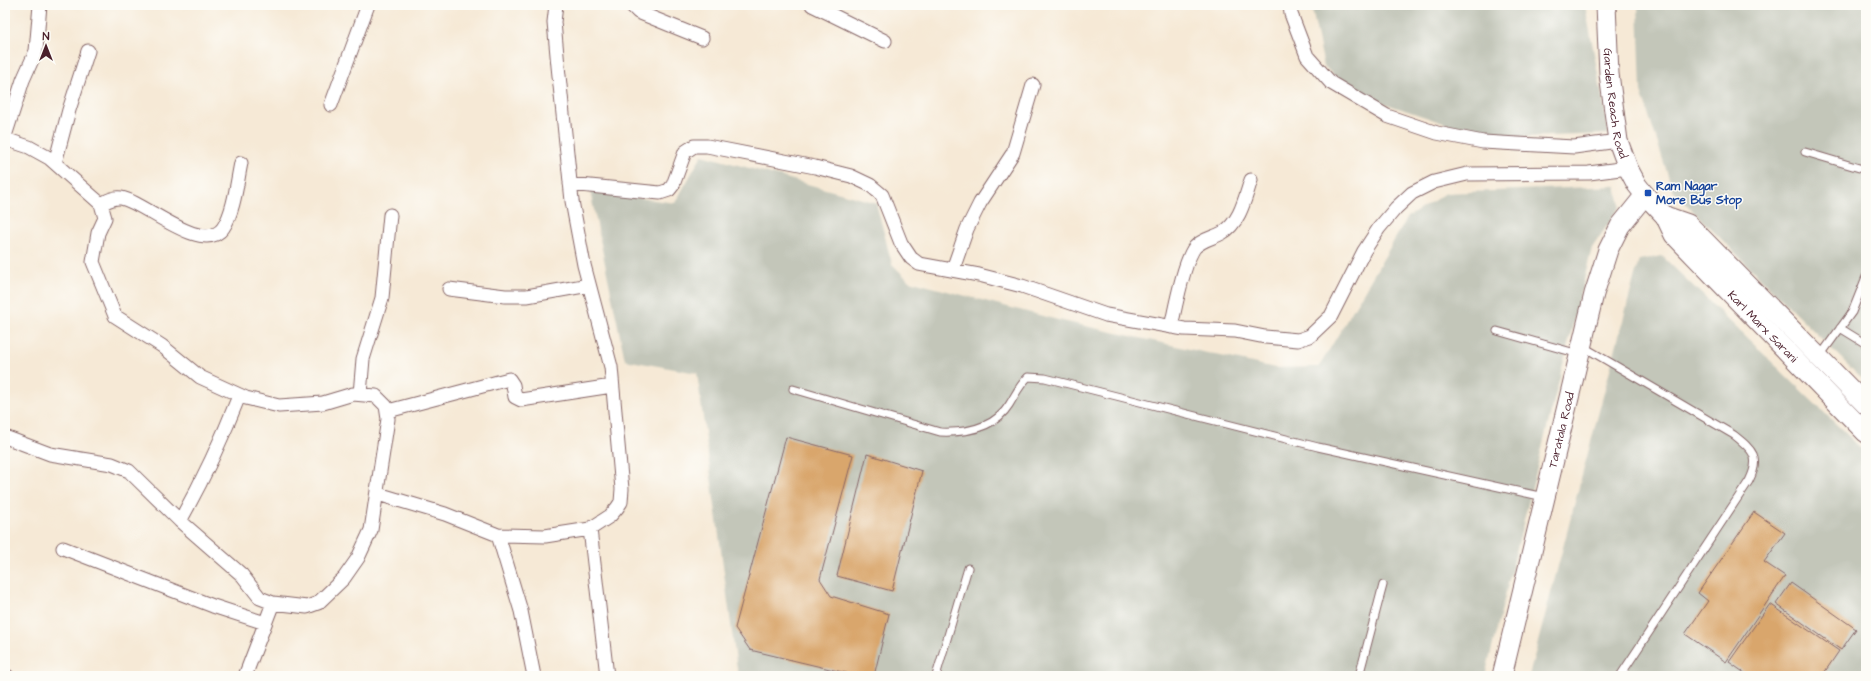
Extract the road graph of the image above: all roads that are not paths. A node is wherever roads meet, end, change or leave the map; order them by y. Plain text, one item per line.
1 (40, 5) edge
2 (368, 5) edge
3 (556, 5) edge
4 (631, 5) edge
5 (812, 5) edge
6 (1290, 5) edge
7 (1606, 5) edge
8 (702, 38) dead end
9 (885, 41) dead end
10 (88, 51) dead end
11 (1033, 85) dead end
12 (331, 105) dead end
13 (5, 138) edge
14 (1618, 141) junction
15 (1805, 152) dead end
16 (241, 163) dead end
17 (55, 164) junction
18 (1628, 168) junction
19 (1866, 170) edge
20 (1251, 180) dead end
21 (570, 184) junction
22 (1645, 195) junction
23 (101, 204) junction
24 (390, 215) dead end
25 (1665, 216) junction
26 (953, 270) junction
27 (1866, 277) edge
28 (589, 285) junction
29 (449, 289) dead end
30 (1171, 327) junction
31 (1840, 328) junction
32 (1496, 331) dead end
33 (1866, 344) edge
34 (1580, 350) junction
35 (1818, 358) junction
36 (612, 386) junction
37 (793, 389) dead end
38 (360, 394) junction
39 (239, 396) junction
40 (1866, 405) edge
41 (388, 411) junction
42 (1866, 433) edge
43 (5, 437) edge
44 (378, 494) junction
45 (1545, 498) junction
46 (180, 521) junction
47 (590, 529) junction
48 (498, 535) junction
49 (63, 548) dead end
50 (968, 568) dead end
51 (1383, 585) dead end
52 (273, 603) junction
53 (265, 623) junction
54 (244, 676) edge
55 (534, 676) edge
56 (607, 676) edge
57 (936, 676) edge
58 (1359, 676) edge
59 (1502, 676) edge
60 (1620, 676) edge

1 - 13 street
2 - 12 street
3 - 21 street
4 - 8 street
5 - 9 street
6 - 14 street
7 - 14 main road, Garden Reach Road
10 - 17 street
11 - 26 street
13 - 17 street
14 - 18 main road, Garden Reach Road
15 - 19 lane
16 - 23 street
17 - 23 street
18 - 22 main road, Garden Reach Road
18 - 30 street
20 - 30 street
21 - 26 street
21 - 28 street
22 - 25 main road, Karl Marx Sarani
22 - 34 main road, Taratala Road
23 - 39 street
24 - 38 street
25 - 35 main road, Karl Marx Sarani
25 - 42 main road, Karl Marx Sarani
26 - 30 street
27 - 31 lane
28 - 29 street
28 - 36 street
31 - 33 lane
31 - 35 lane
32 - 34 lane
34 - 45 main road, Taratala Road
34 - 60 lane
35 - 40 main road, Karl Marx Sarani
36 - 41 street
36 - 47 street
37 - 45 lane
38 - 39 street
38 - 41 street
39 - 46 street
41 - 44 street
43 - 46 street
44 - 48 street
44 - 52 street
45 - 59 main road, Taratala Road
46 - 52 street
47 - 48 street
47 - 56 street
48 - 55 street
49 - 53 street
50 - 57 lane
51 - 58 lane
52 - 53 street
53 - 54 street

